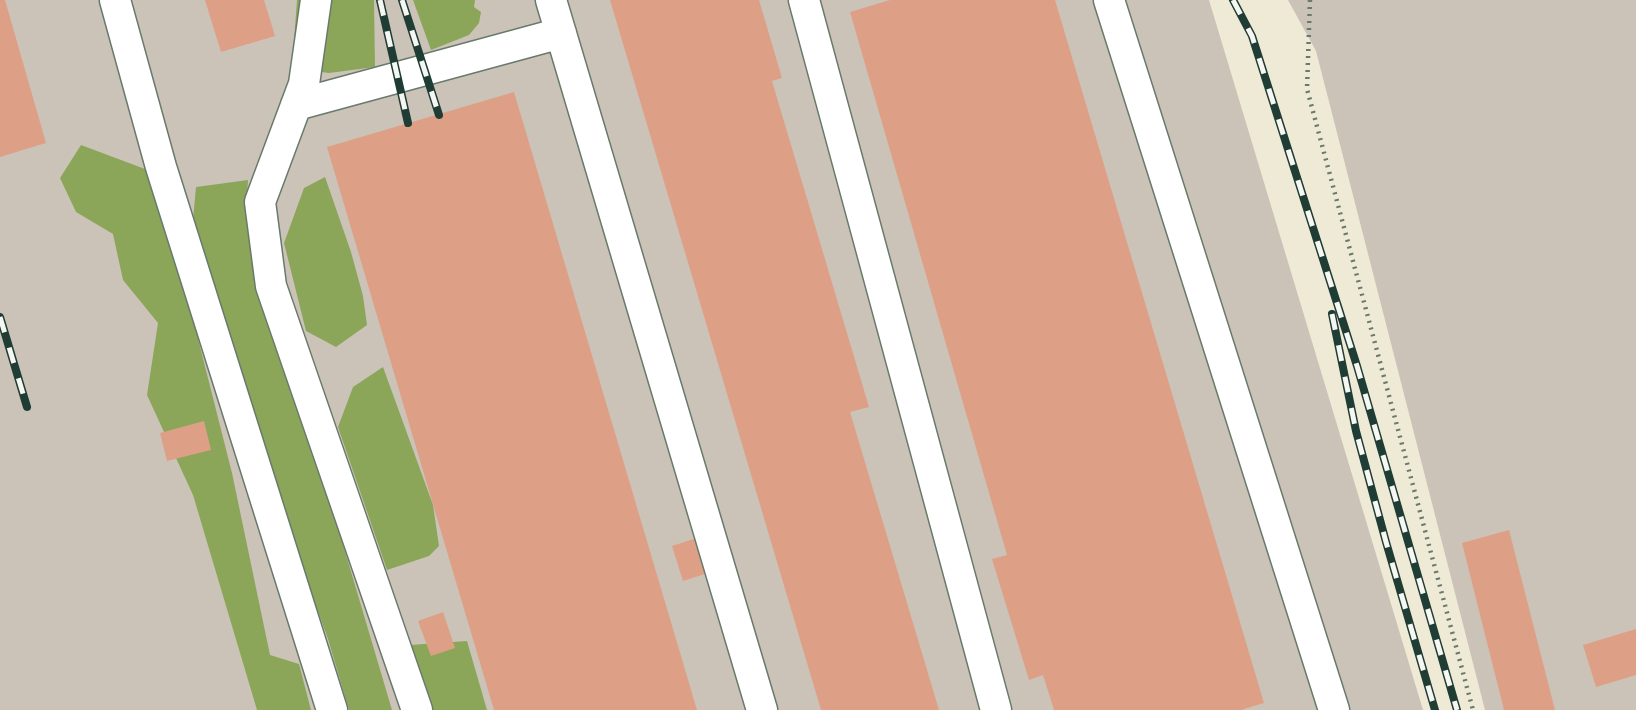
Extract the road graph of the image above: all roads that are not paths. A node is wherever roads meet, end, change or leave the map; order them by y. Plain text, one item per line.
1 (115, 0) edge
2 (316, 0) edge
3 (551, 0) edge
4 (804, 0) edge
5 (1109, 0) edge
6 (561, 33) junction
7 (296, 105) junction
8 (332, 710) edge
9 (417, 710) edge
10 (762, 710) edge
11 (996, 710) edge
12 (1334, 710) edge

1 - 8 lane
2 - 7 lane
3 - 6 lane
4 - 11 lane
5 - 12 lane
6 - 7 lane
6 - 10 lane
7 - 9 lane

